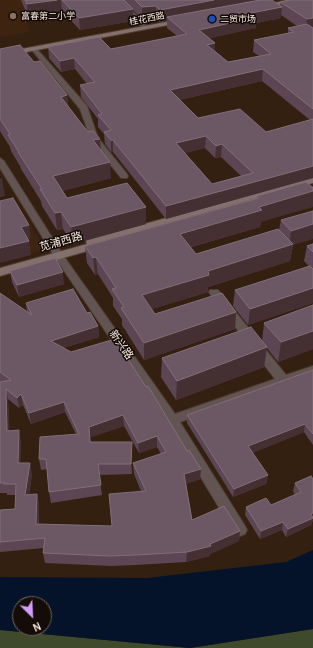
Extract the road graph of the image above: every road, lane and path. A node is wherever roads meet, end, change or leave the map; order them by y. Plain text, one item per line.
1 (117, 0) edge
2 (279, 0) edge
3 (296, 0) edge
4 (143, 24) junction
5 (34, 49) junction
6 (0, 51) edge
7 (0, 56) edge
8 (0, 161) edge
9 (124, 176) dead end
10 (313, 180) edge
11 (313, 185) edge
12 (57, 253) junction
13 (0, 266) edge
14 (0, 272) edge
15 (214, 292) dead end
16 (313, 370) edge
17 (283, 380) junction
18 (172, 420) junction
19 (240, 530) edge

1 - 4 street
2 - 3 main road
4 - 5 main road, 桂花西路
4 - 6 main road, 桂花西路
5 - 7 main road, 桂花西路
5 - 9 street
8 - 12 street, 新兴路
10 - 12 main road, 苋浦西路
11 - 12 main road, 苋浦西路
12 - 13 main road, 苋浦西路
12 - 14 main road, 苋浦西路
12 - 18 street, 新兴路
15 - 17 street
16 - 17 street
17 - 18 street
18 - 19 street, 新兴路

